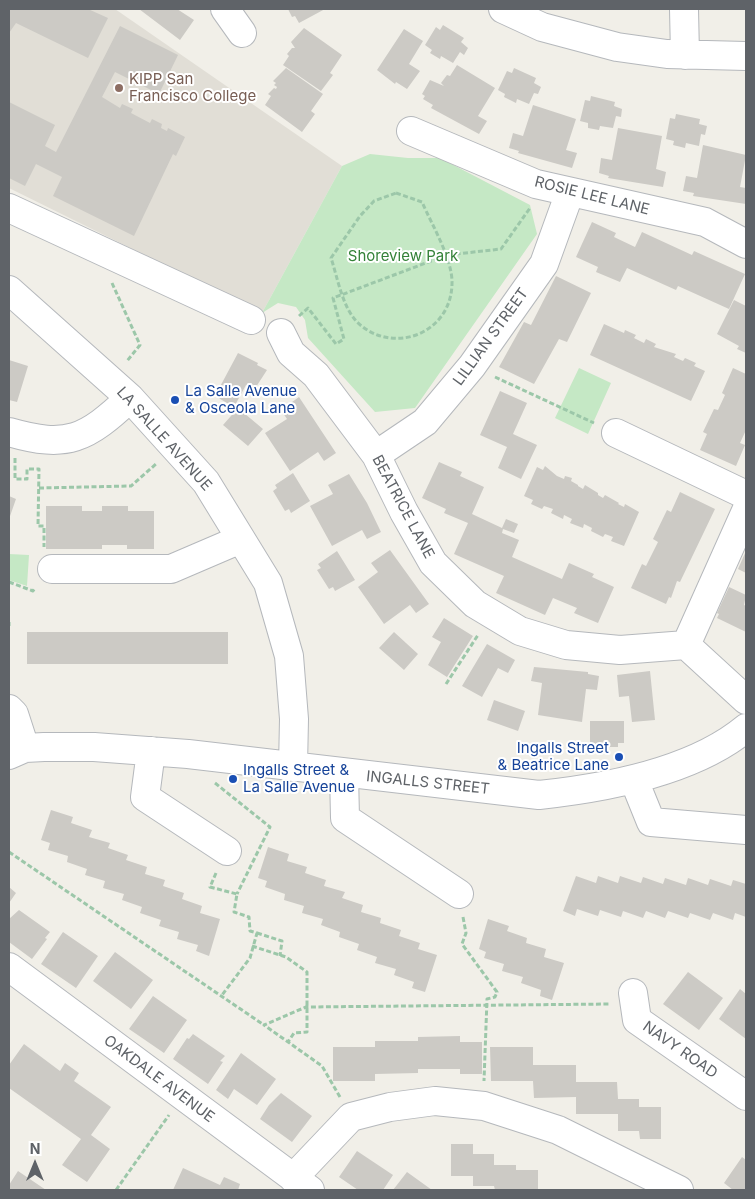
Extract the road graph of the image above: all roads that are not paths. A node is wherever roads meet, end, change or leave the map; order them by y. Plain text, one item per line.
1 (225, 9) edge
2 (503, 9) edge
3 (684, 9) edge
4 (242, 33) dead end
5 (685, 55) junction
6 (746, 56) edge
7 (412, 131) dead end
8 (558, 189) junction
9 (9, 208) edge
10 (746, 244) edge
11 (9, 290) edge
12 (251, 320) dead end
13 (280, 334) road end
14 (130, 398) junction
15 (9, 432) edge
16 (616, 433) road end
17 (376, 455) junction
18 (746, 495) edge
19 (746, 511) edge
20 (241, 540) junction
21 (48, 561) road end
22 (686, 645) junction
23 (746, 700) edge
24 (9, 709) edge
25 (746, 728) edge
26 (152, 751) junction
27 (17, 752) edge
28 (293, 767) junction
29 (344, 774) junction
30 (634, 780) junction
31 (746, 830) edge
32 (226, 851) road end
33 (459, 894) road end
34 (9, 967) edge
35 (634, 998) road end
36 (746, 1096) edge
37 (302, 1184) edge
38 (679, 1190) edge

1 - 4 street
2 - 5 street
3 - 5 street
5 - 6 street
7 - 8 street, ROSIE LEE LANE
8 - 10 street, ROSIE LEE LANE
8 - 17 street, LILLIAN STREET
9 - 12 street
11 - 14 street, LA SALLE AVENUE
13 - 17 street, BEATRICE LANE
14 - 15 street
14 - 20 street, LA SALLE AVENUE
16 - 18 street
17 - 22 street, BEATRICE LANE
19 - 22 street
20 - 21 street
20 - 28 street, LA SALLE AVENUE
22 - 23 street
24 - 27 street
25 - 30 street, INGALLS STREET
26 - 27 street, INGALLS STREET
26 - 28 street, INGALLS STREET
26 - 32 street
28 - 29 street, INGALLS STREET
29 - 30 street, INGALLS STREET
29 - 33 street
30 - 31 street
34 - 37 street, OAKDALE AVENUE
35 - 36 street, NAVY ROAD
37 - 38 street

